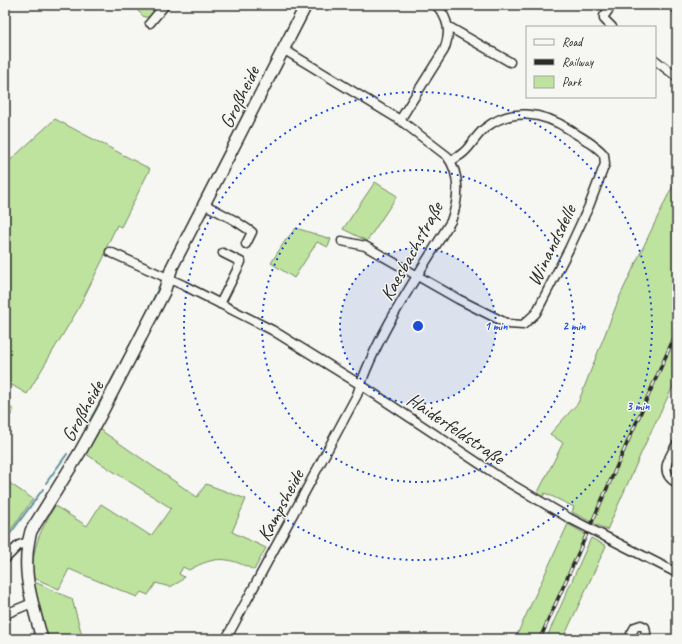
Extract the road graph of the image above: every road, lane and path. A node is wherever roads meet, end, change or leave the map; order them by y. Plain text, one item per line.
1 (165, 5) edge
2 (306, 5) edge
3 (436, 5) edge
4 (612, 5) edge
5 (150, 23) dead end
6 (611, 26) edge
7 (449, 27) junction
8 (283, 49) junction
9 (656, 61) edge
10 (510, 62) dead end
11 (677, 78) edge
12 (400, 120) junction
13 (451, 161) junction
14 (204, 204) junction
15 (342, 241) dead end
16 (246, 244) dead end
17 (110, 252) dead end
18 (222, 253) dead end
19 (418, 276) junction
20 (169, 279) junction
21 (220, 304) junction
22 (361, 385) junction
23 (677, 444) edge
24 (677, 483) edge
25 (28, 542) junction
26 (5, 559) edge
27 (677, 573) edge
28 (32, 603) junction
29 (5, 618) edge
30 (42, 639) edge
31 (226, 639) edge
32 (633, 639) edge
33 (643, 639) edge

1 - 5 street
2 - 8 street, Großheide
3 - 7 street
4 - 6 street
7 - 10 street
7 - 12 street
8 - 12 street
8 - 14 street, Großheide
9 - 11 street
12 - 13 street
13 - 19 street, Kaesbachstraße
13 - 19 street, Winandsdelle
14 - 16 street
14 - 20 street, Großheide
15 - 19 street, Winandsdelle
17 - 20 street, Haiderfeldstraße
18 - 21 street
19 - 22 street, Kaesbachstraße
20 - 21 street, Haiderfeldstraße
20 - 25 street, Großheide
21 - 22 street, Haiderfeldstraße
22 - 27 street, Haiderfeldstraße, bridge
22 - 31 street, Kampsheide
23 - 24 street
25 - 26 street
25 - 28 street, Großheide
28 - 29 street
28 - 30 street, Großheide
32 - 33 street

